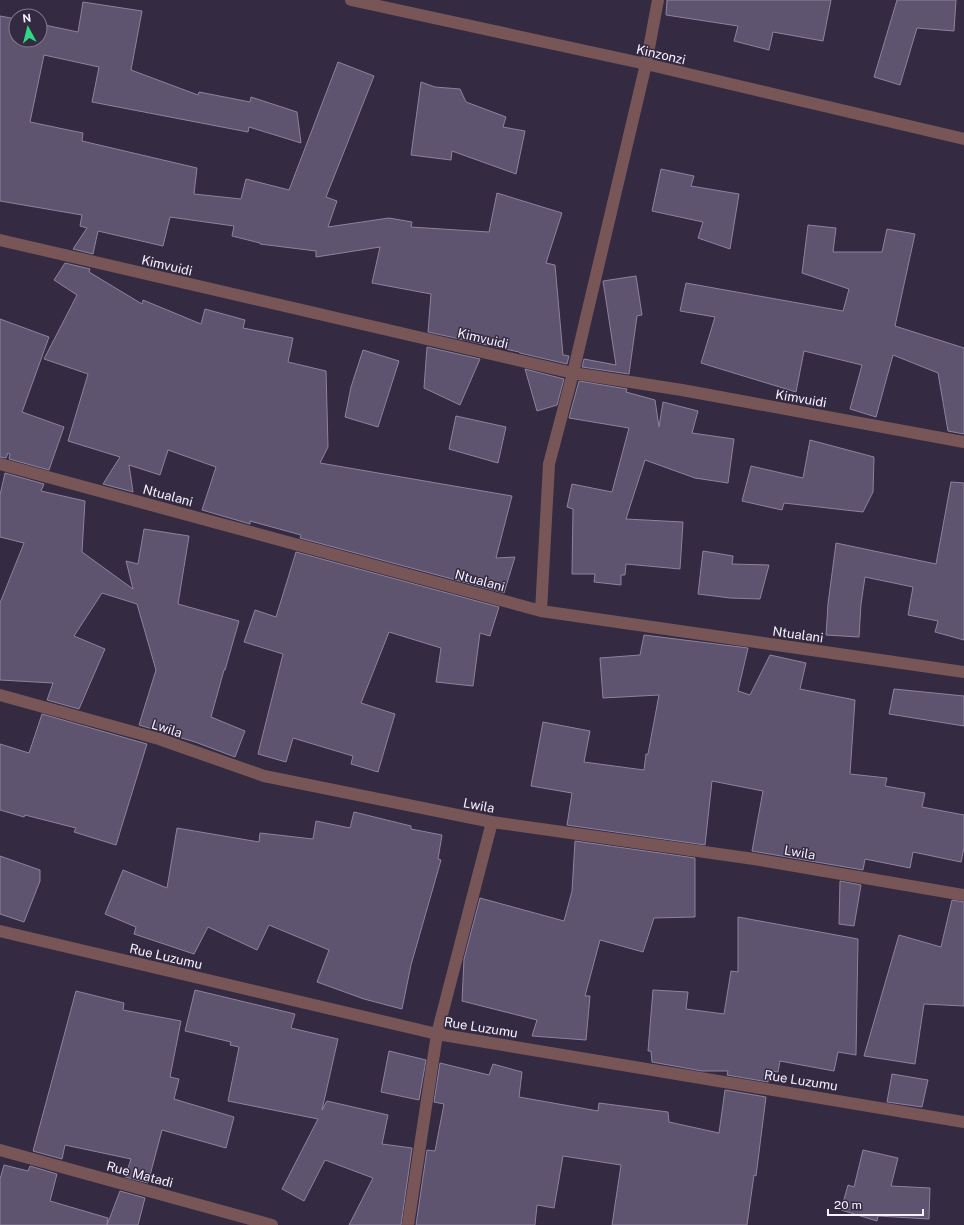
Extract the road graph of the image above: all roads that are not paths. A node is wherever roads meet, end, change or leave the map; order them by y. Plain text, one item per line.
1 (351, 0) edge
2 (658, 0) edge
3 (646, 64) junction
4 (964, 139) edge
5 (0, 240) edge
6 (573, 373) junction
7 (964, 442) edge
8 (0, 464) edge
9 (540, 610) junction
10 (964, 672) edge
11 (0, 696) edge
12 (492, 822) junction
13 (964, 895) edge
14 (0, 931) edge
15 (437, 1034) junction
16 (964, 1122) edge
17 (0, 1150) edge
18 (272, 1225) edge
19 (408, 1225) edge

1 - 3 street, Kinzonzi
2 - 3 street
3 - 4 street, Kinzonzi
3 - 6 street
5 - 6 street, Kimvuidi
6 - 7 street, Kimvuidi
6 - 9 street
8 - 9 street, Ntualani
9 - 10 street, Ntualani
11 - 12 street, Lwila
12 - 13 street, Lwila
12 - 15 street
14 - 15 street, Rue Luzumu
15 - 16 street, Rue Luzumu
15 - 19 street
17 - 18 street, Rue Matadi

